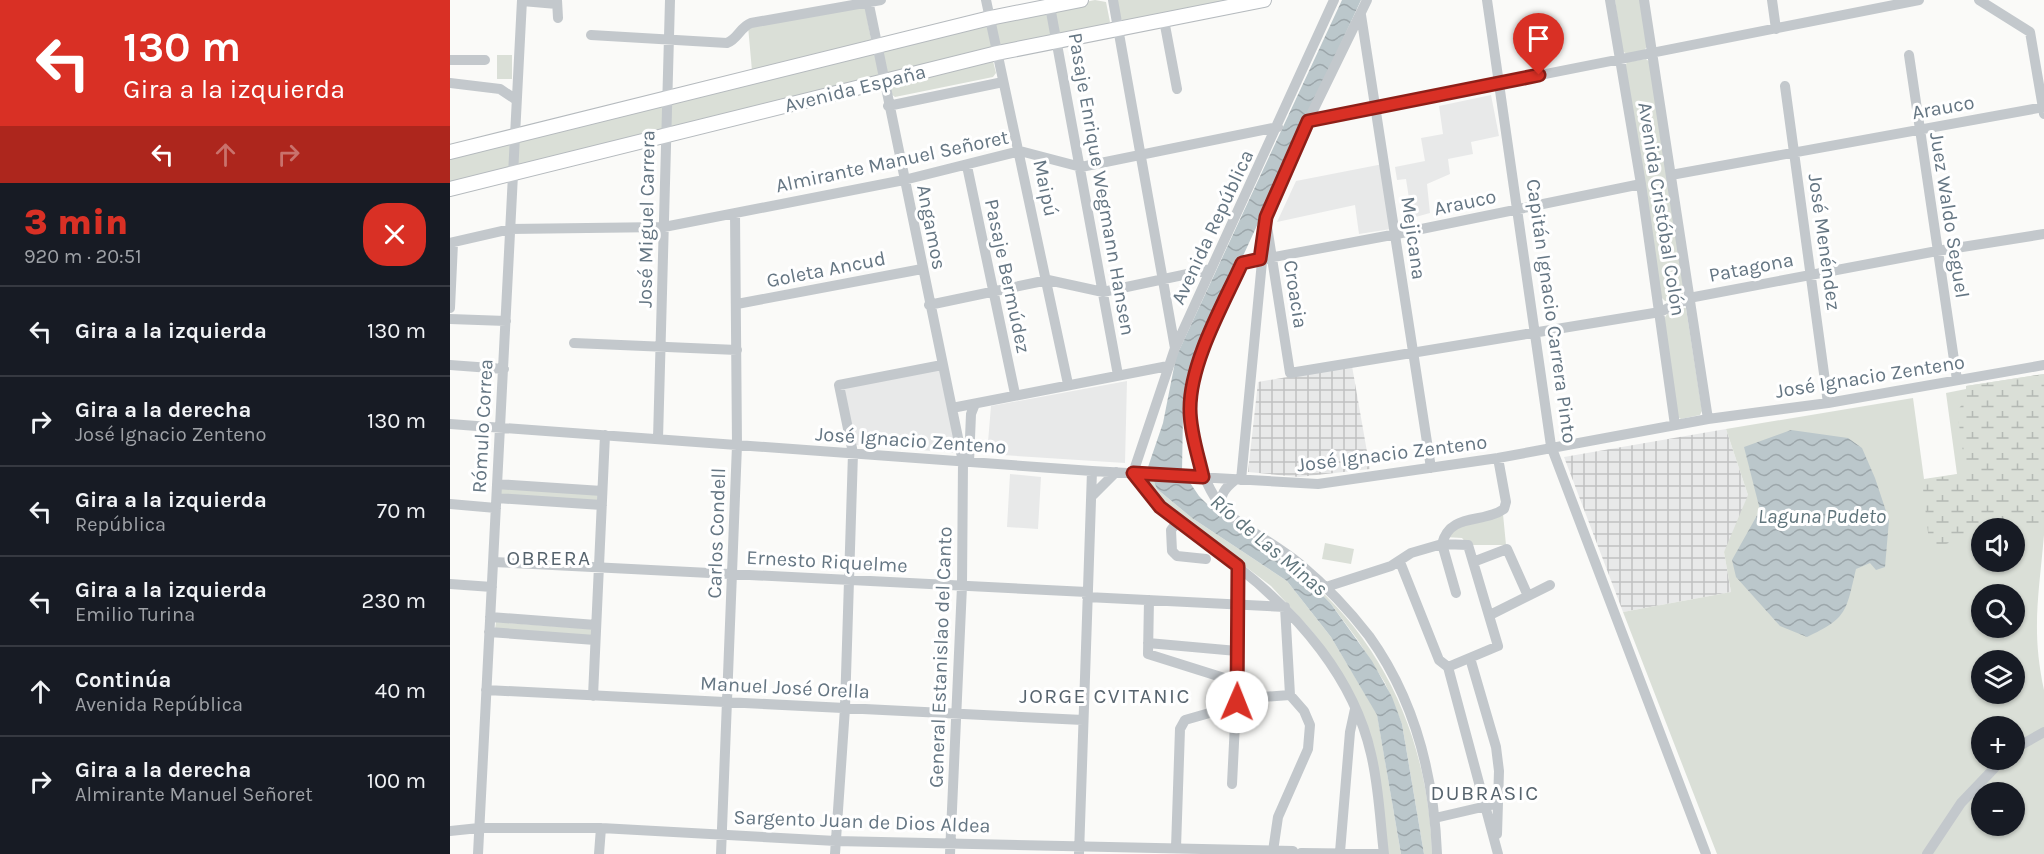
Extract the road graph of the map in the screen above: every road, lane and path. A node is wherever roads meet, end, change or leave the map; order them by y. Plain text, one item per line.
1 (522, 0) edge
2 (670, 0) edge
3 (881, 0) edge
4 (986, 0) edge
5 (1081, 0) edge
6 (1113, 0) edge
7 (1264, 0) edge
8 (1334, 0) edge
9 (1367, 0) edge
10 (1487, 0) edge
11 (1610, 0) edge
12 (1644, 0) edge
13 (1772, 0) edge
14 (1919, 0) edge
15 (1979, 0) edge
16 (868, 1) edge
17 (557, 2) edge
18 (1050, 3) edge
19 (1232, 3) edge
20 (1902, 4) edge
21 (1361, 14) junction
22 (558, 18) dead end
23 (990, 18) junction
24 (1164, 20) junction
25 (1119, 29) junction
26 (1776, 29) junction
27 (591, 35) dead end
28 (668, 40) junction
29 (1058, 41) junction
30 (876, 46) junction
31 (997, 53) junction
32 (1652, 53) junction
33 (1909, 55) dead end
34 (1620, 59) junction
35 (450, 60) edge
36 (485, 60) dead end
37 (883, 80) junction
38 (1003, 82) junction
39 (450, 83) edge
40 (1499, 83) junction
41 (1785, 86) dead end
42 (1177, 88) dead end
43 (515, 99) junction
44 (666, 99) junction
45 (888, 106) junction
46 (1376, 109) junction
47 (2044, 110) edge
48 (1308, 121) junction
49 (1278, 127) junction
50 (1919, 130) junction
51 (666, 136) junction
52 (513, 137) junction
53 (1020, 151) junction
54 (450, 152) edge
55 (1794, 152) junction
56 (1141, 156) junction
57 (967, 166) junction
58 (1081, 167) junction
59 (513, 175) junction
60 (1671, 175) junction
61 (904, 180) junction
62 (1641, 184) junction
63 (450, 189) edge
64 (1519, 209) junction
65 (735, 213) junction
66 (1266, 220) junction
67 (664, 227) junction
68 (510, 229) junction
69 (1397, 234) junction
70 (2044, 234) edge
71 (451, 243) edge
72 (1937, 250) junction
73 (1272, 257) junction
74 (1260, 259) junction
75 (451, 268) edge
76 (922, 269) junction
77 (1211, 269) junction
78 (1811, 274) junction
79 (1048, 280) junction
80 (1163, 280) junction
81 (993, 292) junction
82 (1103, 292) junction
83 (1689, 298) junction
84 (737, 304) junction
85 (929, 305) junction
86 (450, 308) edge
87 (1660, 312) junction
88 (450, 319) edge
89 (506, 321) junction
90 (1535, 330) junction
91 (574, 343) dead end
92 (661, 346) junction
93 (1175, 348) junction
94 (737, 350) junction
95 (1412, 352) junction
96 (450, 365) edge
97 (942, 365) junction
98 (2044, 365) edge
99 (1168, 366) junction
100 (504, 369) junction
101 (1290, 373) joint
102 (1118, 375) junction
103 (1957, 380) junction
104 (1068, 384) junction
105 (1015, 394) junction
106 (1828, 403) junction
107 (975, 404) junction
108 (952, 408) junction
109 (1708, 419) junction
110 (450, 424) edge
111 (1675, 425) junction
112 (501, 428) junction
113 (605, 435) junction
114 (658, 439) junction
115 (737, 446) junction
116 (1551, 446) junction
117 (853, 453) junction
118 (1498, 458) junction
119 (966, 462) junction
120 (1431, 468) junction
121 (1092, 471) junction
122 (1116, 472) junction
123 (1137, 473) junction
124 (1199, 477) junction
125 (1238, 480) junction
126 (498, 484) junction
127 (602, 491) junction
128 (1093, 495) junction
129 (496, 503) junction
130 (450, 504) edge
131 (602, 505) junction
132 (1222, 508) junction
133 (1178, 521) junction
134 (1442, 544) junction
135 (1206, 559) dead end
136 (493, 561) junction
137 (1400, 562) junction
138 (1473, 562) junction
139 (1238, 566) junction
140 (599, 567) junction
141 (732, 574) junction
142 (848, 580) junction
143 (450, 584) edge
144 (1550, 585) dead end
145 (962, 586) junction
146 (1326, 586) junction
147 (492, 587) junction
148 (1456, 593) dead end
149 (1087, 594) junction
150 (1528, 596) junction
151 (1149, 600) junction
152 (1238, 605) junction
153 (1285, 607) junction
154 (1490, 615) junction
155 (490, 617) junction
156 (596, 625) junction
157 (489, 632) junction
158 (596, 640) junction
159 (1148, 643) junction
160 (1237, 651) junction
161 (1470, 658) junction
162 (1448, 667) junction
163 (1237, 682) junction
164 (486, 690) junction
165 (1290, 695) junction
166 (593, 696) junction
167 (728, 702) junction
168 (1237, 702) junction
169 (845, 708) junction
170 (1355, 709) junction
171 (957, 713) junction
172 (1083, 720) junction
173 (2044, 732) edge
174 (2025, 743) edge
175 (1992, 770) edge
176 (1232, 784) dead end
177 (1497, 804) junction
178 (1486, 806) junction
179 (1435, 818) junction
180 (479, 828) junction
181 (601, 828) junction
182 (450, 831) edge
183 (722, 835) junction
184 (836, 841) junction
185 (950, 848) edge
186 (1176, 848) junction
187 (1079, 849) edge
188 (1498, 850) edge
189 (1205, 851) edge
190 (1276, 852) edge
191 (1340, 852) junction
192 (1296, 853) edge
193 (478, 854) edge
194 (599, 854) edge
195 (721, 854) edge
196 (835, 854) edge
197 (1366, 854) edge
198 (1384, 854) edge
199 (1437, 854) edge
200 (1706, 854) edge
201 (1927, 854) edge

1 - 17 street
1 - 43 street, Rómulo Correa
2 - 28 street, José Miguel Carrera
3 - 16 street
4 - 23 street, Maipú
5 - 18 main road, Avenida España
6 - 25 street
7 - 19 main road, Avenida España
8 - 49 street, Avenida República
9 - 21 street
10 - 40 street, Capitán Ignacio Carrera Pinto
11 - 34 street, Avenida Cristóbal Colón
12 - 32 street, Avenida Cristóbal Colón
13 - 26 street
14 - 20 street
15 - 47 street
16 - 28 street
16 - 30 street, Angamos
17 - 22 street
18 - 23 main road, Avenida España
18 - 29 street, Pasaje Enrique Wegmann Hansen
19 - 24 main road, Avenida España
20 - 26 street
21 - 46 street, Mejicana
21 - 48 street
23 - 30 main road, Avenida España
23 - 31 street, Maipú
24 - 25 main road, Avenida España
24 - 42 street
25 - 29 main road, Avenida España
25 - 56 street
26 - 32 street
27 - 28 street
28 - 44 street, José Miguel Carrera
29 - 31 main road, Avenida España
29 - 58 street, Pasaje Enrique Wegmann Hansen
30 - 37 street, Angamos
30 - 44 main road, Avenida España
31 - 37 main road, Avenida España
31 - 38 street, Maipú
32 - 34 street
32 - 60 street, Avenida Cristóbal Colón
33 - 50 street, Juez Waldo Seguel
34 - 40 street
34 - 62 street, Avenida Cristóbal Colón
35 - 36 street
37 - 45 street, Angamos
37 - 51 main road, Avenida España
38 - 45 street
38 - 53 street, Maipú
39 - 43 street
40 - 46 street
40 - 64 street, Capitán Ignacio Carrera Pinto
41 - 55 street, José Menéndez
43 - 52 street, Rómulo Correa
44 - 51 street, José Miguel Carrera
44 - 52 main road, Avenida España
45 - 61 street, Angamos
46 - 48 street
46 - 69 street, Mejicana
47 - 50 street, Arauco
48 - 66 street
49 - 56 street, Almirante Manuel Señoret
49 - 77 street, Avenida República
50 - 55 street, Arauco
50 - 72 street, Juez Waldo Seguel
51 - 59 main road, Avenida España
51 - 67 street, José Miguel Carrera
52 - 54 main road, Avenida España
52 - 59 street, Rómulo Correa
53 - 57 street, Almirante Manuel Señoret
53 - 58 street, Almirante Manuel Señoret
53 - 79 street, Maipú
55 - 60 street, Arauco
55 - 78 street, José Menéndez
56 - 58 street, Almirante Manuel Señoret
56 - 80 street
57 - 61 street, Almirante Manuel Señoret
57 - 81 street, Pasaje Bermúdez
58 - 82 street, Pasaje Enrique Wegmann Hansen
59 - 63 main road, Avenida España
59 - 68 street, Rómulo Correa
60 - 83 street, Avenida Cristóbal Colón
61 - 65 street, Almirante Manuel Señoret
61 - 76 street, Angamos
62 - 64 street, Arauco
62 - 87 street, Avenida Cristóbal Colón
64 - 69 street, Arauco
64 - 90 street, Capitán Ignacio Carrera Pinto
65 - 67 street, Almirante Manuel Señoret
65 - 84 street, Carlos Condell
66 - 73 street, Croacia
66 - 74 street
67 - 68 street, Almirante Manuel Señoret
67 - 92 street, José Miguel Carrera
68 - 71 street, Almirante Manuel Señoret
68 - 89 street, Rómulo Correa
69 - 73 street, Arauco
69 - 95 street, Mejicana
70 - 72 street, Patagona
71 - 75 street
72 - 78 street, Patagona
72 - 103 street, Juez Waldo Seguel
73 - 74 street, Arauco
73 - 101 street, Croacia
74 - 124 street
74 - 125 street
75 - 86 street
76 - 84 street, Goleta Ancud
76 - 85 street, Angamos
77 - 80 street
77 - 93 street, Avenida República
78 - 83 street, Patagona
78 - 106 street, José Menéndez
79 - 81 street
79 - 82 street
79 - 104 street, Maipú
80 - 82 street
80 - 93 street
81 - 85 street
81 - 105 street, Pasaje Bermúdez
82 - 102 street, Pasaje Enrique Wegmann Hansen
83 - 87 street, Patagona
83 - 109 street, Avenida Cristóbal Colón
84 - 94 street, Carlos Condell
85 - 97 street, Angamos
87 - 90 street, Patagona
87 - 111 street, Avenida Cristóbal Colón
88 - 89 street
89 - 100 street, Rómulo Correa
90 - 95 street, Patagona
90 - 116 street, Capitán Ignacio Carrera Pinto
91 - 92 street
92 - 94 street
92 - 114 street, José Miguel Carrera
93 - 99 street, Avenida República
94 - 115 street, Carlos Condell
95 - 101 street, Patagona
95 - 120 street, Mejicana
96 - 100 street
97 - 108 street, Angamos
97 - 117 street
98 - 103 street, José Ignacio Zenteno
99 - 102 street
99 - 123 street, Avenida República
100 - 112 street, Rómulo Correa
102 - 104 street
103 - 106 street, José Ignacio Zenteno
104 - 105 street
105 - 107 street
106 - 109 street, José Ignacio Zenteno
107 - 108 street
107 - 119 street
108 - 119 street, Angamos
109 - 111 street, José Ignacio Zenteno
110 - 112 street, José Ignacio Zenteno
111 - 116 street, José Ignacio Zenteno
112 - 113 street, José Ignacio Zenteno
112 - 126 street, Rómulo Correa
113 - 114 street, José Ignacio Zenteno
113 - 127 street
114 - 115 street, José Ignacio Zenteno
115 - 117 street, José Ignacio Zenteno
115 - 141 street, Carlos Condell
116 - 118 street, José Ignacio Zenteno
116 - 200 street, Capitán Ignacio Carrera Pinto
117 - 119 street, José Ignacio Zenteno
117 - 142 street
118 - 120 street, José Ignacio Zenteno
118 - 134 street
119 - 121 street, José Ignacio Zenteno
119 - 145 street, General Estanislao del Canto
120 - 125 street, José Ignacio Zenteno
121 - 122 street, José Ignacio Zenteno
121 - 128 street
122 - 123 street, José Ignacio Zenteno
122 - 128 street
123 - 124 street, José Ignacio Zenteno
123 - 133 street
124 - 125 street, José Ignacio Zenteno
124 - 132 street
125 - 132 street
126 - 127 street
126 - 129 street, Rómulo Correa
127 - 131 street
128 - 149 street
129 - 130 street
129 - 131 street
129 - 136 street, Rómulo Correa
131 - 140 street
132 - 146 street
133 - 135 street
133 - 139 street
134 - 137 street
134 - 138 street
134 - 148 street
136 - 140 street, Ernesto Riquelme
136 - 147 street, Rómulo Correa
137 - 146 street
137 - 162 street
138 - 150 street
138 - 154 street
139 - 152 street
139 - 153 street
140 - 141 street, Ernesto Riquelme
140 - 156 street
141 - 142 street, Ernesto Riquelme
141 - 167 street, Carlos Condell
142 - 145 street, Ernesto Riquelme
142 - 169 street
143 - 147 street
144 - 150 street
145 - 149 street, Ernesto Riquelme
145 - 171 street, General Estanislao del Canto
146 - 179 street
147 - 155 street, Rómulo Correa
149 - 151 street, Ernesto Riquelme
149 - 172 street
150 - 154 street
151 - 152 street, Ernesto Riquelme
151 - 159 street
152 - 153 street, Ernesto Riquelme
152 - 160 street
153 - 165 street
153 - 170 street
154 - 161 street
155 - 156 street
155 - 157 street, Rómulo Correa
156 - 158 street
157 - 158 street
157 - 164 street, Rómulo Correa
158 - 166 street
159 - 160 street
159 - 163 street
160 - 163 street
161 - 162 street
161 - 177 street
162 - 178 street
163 - 168 street
164 - 166 street, Manuel José Orella
164 - 180 street, Rómulo Correa
165 - 168 street
165 - 190 street
166 - 167 street, Manuel José Orella
167 - 169 street, Manuel José Orella
167 - 183 street, Carlos Condell
168 - 176 street
168 - 186 street
169 - 171 street, Manuel José Orella
169 - 184 street
170 - 191 street
170 - 198 street
171 - 172 street, Manuel José Orella
171 - 185 street, General Estanislao del Canto
172 - 187 street
173 - 174 street
175 - 201 street
177 - 178 street
177 - 188 street
178 - 179 street
178 - 188 street
179 - 199 street
180 - 181 street, Sargento Juan de Dios Aldea
180 - 182 street, Sargento Juan de Dios Aldea
180 - 193 street, Rómulo Correa
181 - 183 street, Sargento Juan de Dios Aldea
181 - 194 street
183 - 184 street, Sargento Juan de Dios Aldea
183 - 195 street, Carlos Condell
184 - 185 street, Sargento Juan de Dios Aldea
184 - 196 street
185 - 187 street, Sargento Juan de Dios Aldea
186 - 187 street, Sargento Juan de Dios Aldea
186 - 189 street, Sargento Juan de Dios Aldea
189 - 190 street, Sargento Juan de Dios Aldea
190 - 192 street, Sargento Juan de Dios Aldea
191 - 192 street, Sargento Juan de Dios Aldea
191 - 197 street, Sargento Juan de Dios Aldea
197 - 198 street, Sargento Juan de Dios Aldea

